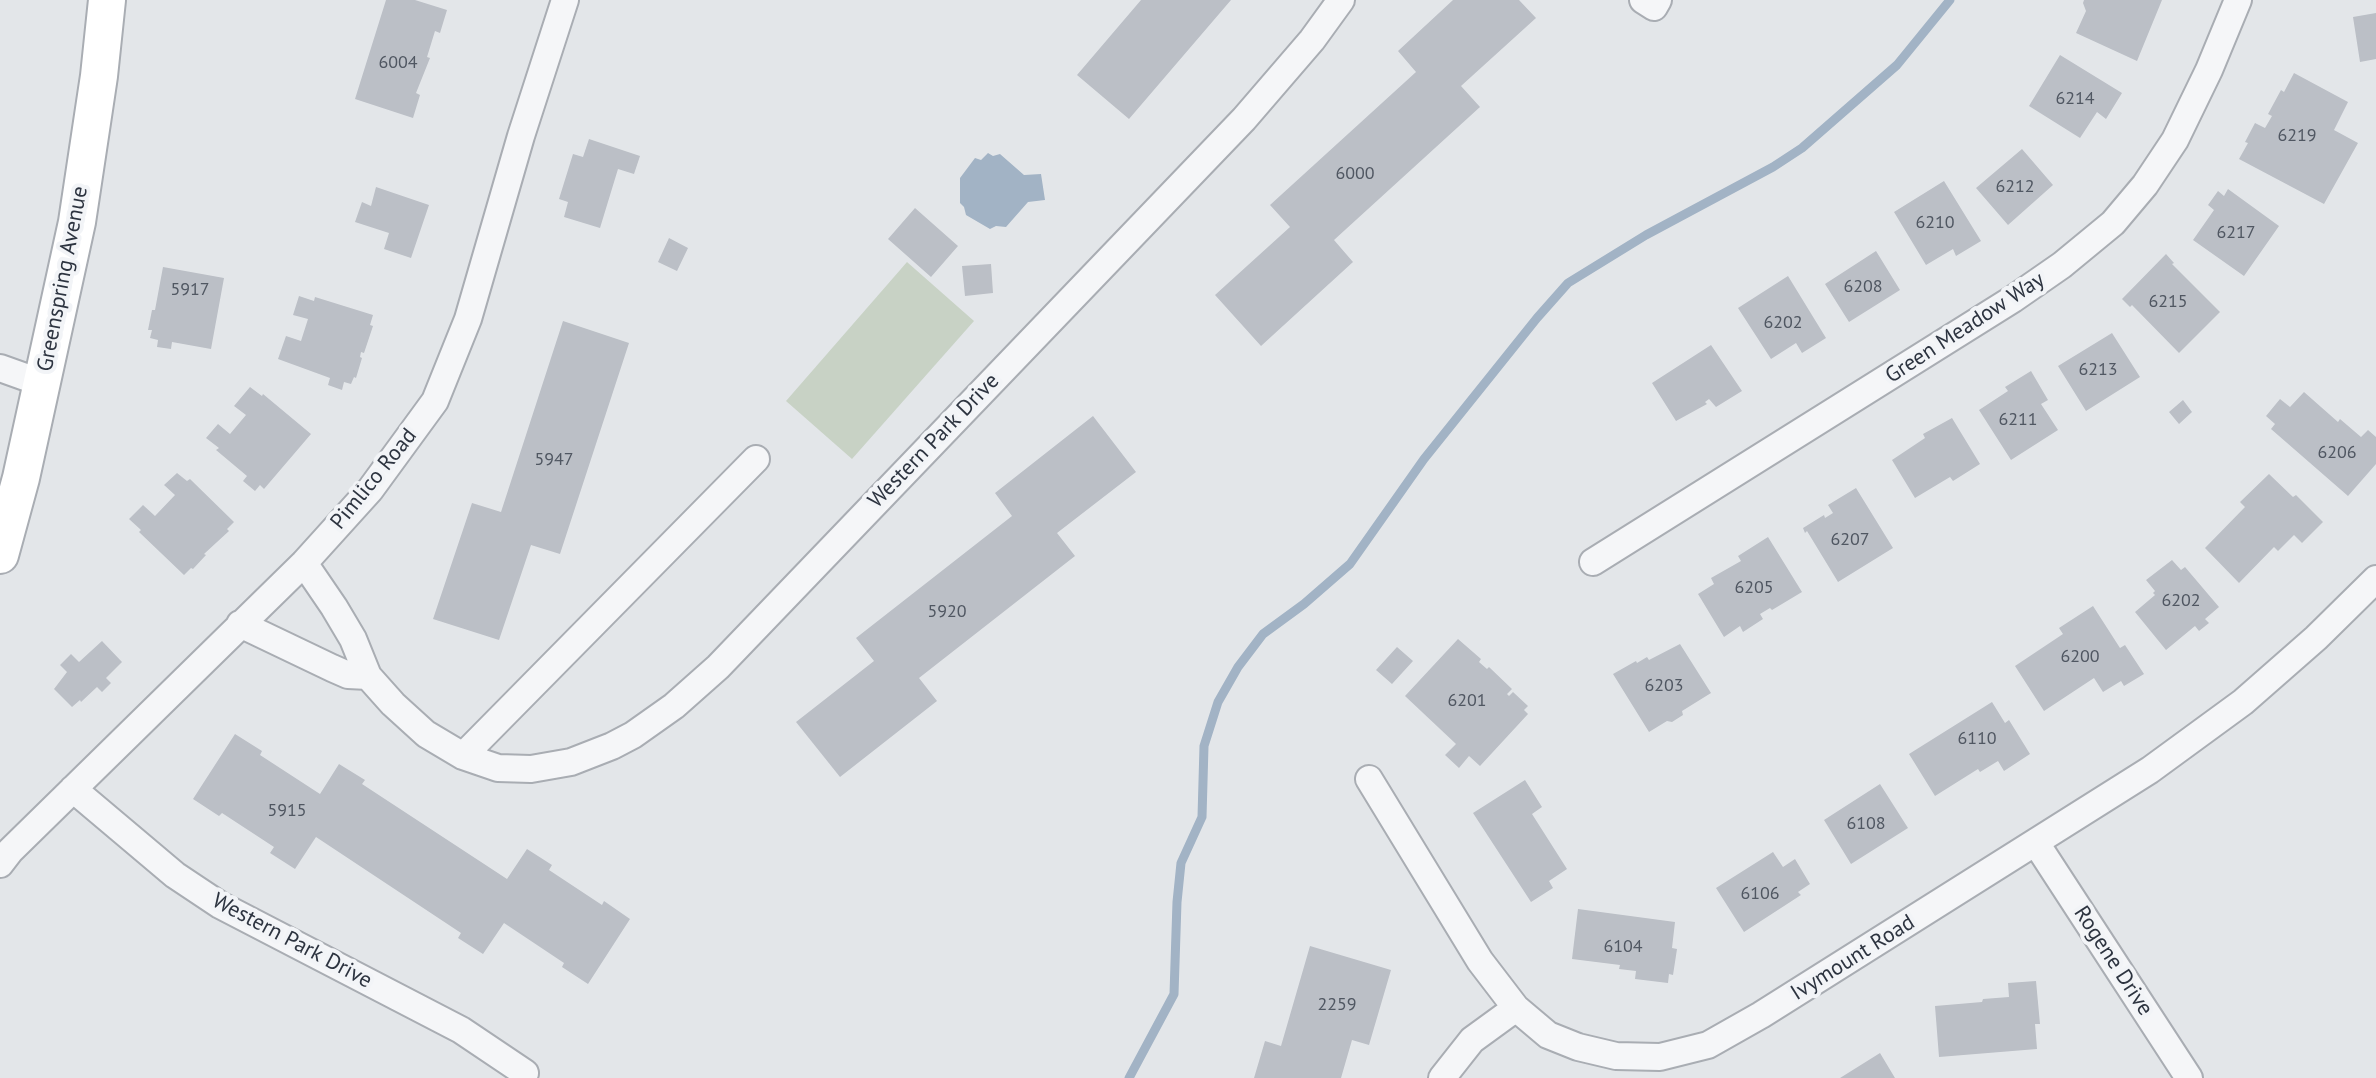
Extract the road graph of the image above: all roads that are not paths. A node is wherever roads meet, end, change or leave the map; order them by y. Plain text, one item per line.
1 (107, 0) edge
2 (565, 0) edge
3 (1341, 0) edge
4 (2238, 0) edge
5 (0, 368) edge
6 (42, 383) junction
7 (756, 459) dead end
8 (0, 555) edge
9 (1593, 562) dead end
10 (304, 563) junction
11 (2376, 579) edge
12 (240, 624) junction
13 (368, 676) junction
14 (463, 756) junction
15 (1369, 779) dead end
16 (73, 789) junction
17 (2036, 843) junction
18 (3, 857) edge
19 (1516, 1008) junction
20 (525, 1073) dead end
21 (1442, 1078) edge
22 (2189, 1078) edge

1 - 6 main road, Greenspring Avenue
2 - 10 street, Pimlico Road
3 - 14 street, Western Park Drive
4 - 9 street, Green Meadow Way
5 - 6 street
6 - 8 main road, Greenspring Avenue
7 - 14 street
10 - 12 street, Pimlico Road
10 - 13 street, Western Park Drive
11 - 17 street, Ivymount Road
12 - 13 street
12 - 16 street, Pimlico Road
13 - 14 street, Western Park Drive
15 - 19 street, Ivymount Road
16 - 18 street, Pimlico Road
16 - 20 street, Western Park Drive
17 - 19 street, Ivymount Road
17 - 22 street, Rogene Drive
19 - 21 street

